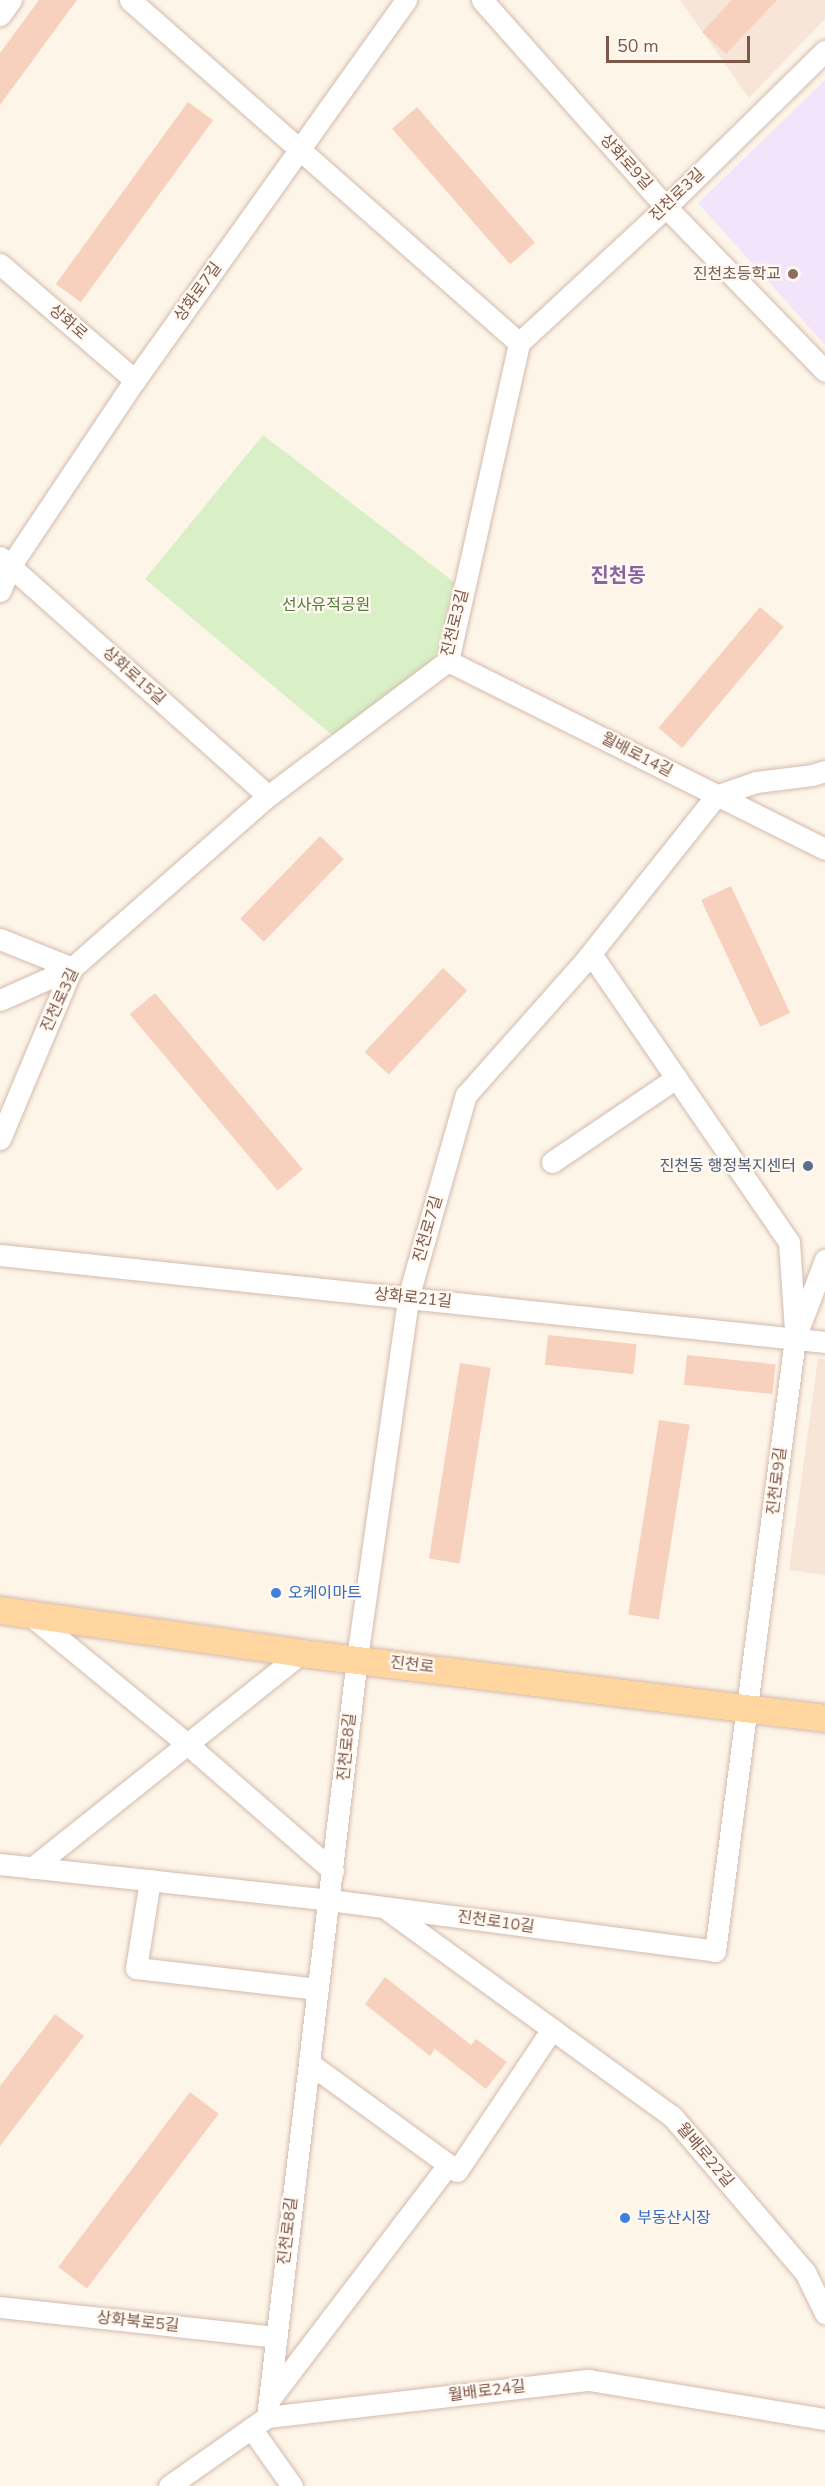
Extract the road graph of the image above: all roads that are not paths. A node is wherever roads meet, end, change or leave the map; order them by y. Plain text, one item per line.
1 (11, 0) edge
2 (130, 0) edge
3 (406, 0) edge
4 (482, 0) edge
5 (0, 15) edge
6 (825, 51) edge
7 (299, 151) junction
8 (666, 207) junction
9 (0, 264) edge
10 (519, 343) junction
11 (825, 371) edge
12 (135, 380) junction
13 (6, 561) edge
14 (0, 591) edge
15 (448, 661) junction
16 (825, 771) edge
17 (268, 796) junction
18 (716, 796) junction
19 (825, 849) edge
20 (0, 939) edge
21 (591, 954) junction
22 (72, 968) junction
23 (0, 1000) edge
24 (676, 1078) junction
25 (0, 1139) edge
26 (552, 1161) dead end
27 (0, 1255) edge
28 (825, 1260) edge
29 (408, 1298) junction
30 (795, 1338) junction
31 (825, 1342) edge
32 (0, 1610) edge
33 (29, 1614) junction
34 (301, 1653) junction
35 (357, 1658) junction
36 (748, 1707) junction
37 (825, 1718) edge
38 (186, 1743) junction
39 (0, 1864) edge
40 (32, 1868) junction
41 (333, 1871) junction
42 (150, 1881) junction
43 (330, 1900) junction
44 (385, 1908) junction
45 (318, 1989) junction
46 (552, 2029) junction
47 (309, 2063) junction
48 (453, 2168) junction
49 (0, 2307) edge
50 (825, 2313) edge
51 (276, 2337) junction
52 (263, 2415) junction
53 (825, 2419) edge
54 (169, 2486) edge
55 (292, 2486) edge

1 - 5 street
2 - 7 street
3 - 7 street, 상화로7길
4 - 8 street, 상화로9길
6 - 8 street, 진천로3길
7 - 10 street
7 - 12 street, 상화로7길
8 - 10 street, 진천로3길
8 - 11 street, 상화로9길
9 - 12 street, 상화로
10 - 15 street, 진천로3길
12 - 13 street, 상화로7길
13 - 14 street, 상화로7길
13 - 17 street, 상화로15길
15 - 17 street, 진천로3길
15 - 18 street, 월배로14길
16 - 18 street
17 - 22 street, 진천로3길
18 - 19 street, 월배로14길
18 - 21 street, 진천로7길
20 - 22 street
21 - 24 street
21 - 29 street, 진천로7길
22 - 23 street
22 - 25 street, 진천로3길
24 - 26 street
24 - 30 street
27 - 29 street, 상화로21길
28 - 30 street, 진천로9길
29 - 30 street, 상화로21길
29 - 35 street, 진천로7길
30 - 31 street, 상화로21길
30 - 36 street, 진천로9길
32 - 33 main road, 진천로
33 - 34 main road, 진천로
33 - 38 street
34 - 35 main road, 진천로
34 - 38 street
35 - 36 main road, 진천로
35 - 41 street, 진천로8길
36 - 37 main road, 진천로
36 - 44 street, 진천로10길
38 - 40 street
38 - 41 street
39 - 40 street, 진천로10길
40 - 42 street, 진천로10길
41 - 43 street, 진천로8길
42 - 43 street, 진천로10길
42 - 45 street
43 - 44 street, 진천로10길
43 - 45 street, 진천로8길
44 - 46 street, 월배로22길
45 - 47 street, 진천로8길
46 - 48 street
46 - 50 street, 월배로22길
47 - 48 street
47 - 51 street, 진천로8길
48 - 52 street
49 - 51 street, 상화북로5길
51 - 52 street, 진천로8길
52 - 53 street, 월배로24길
52 - 54 street, 월배로24길
52 - 55 street

